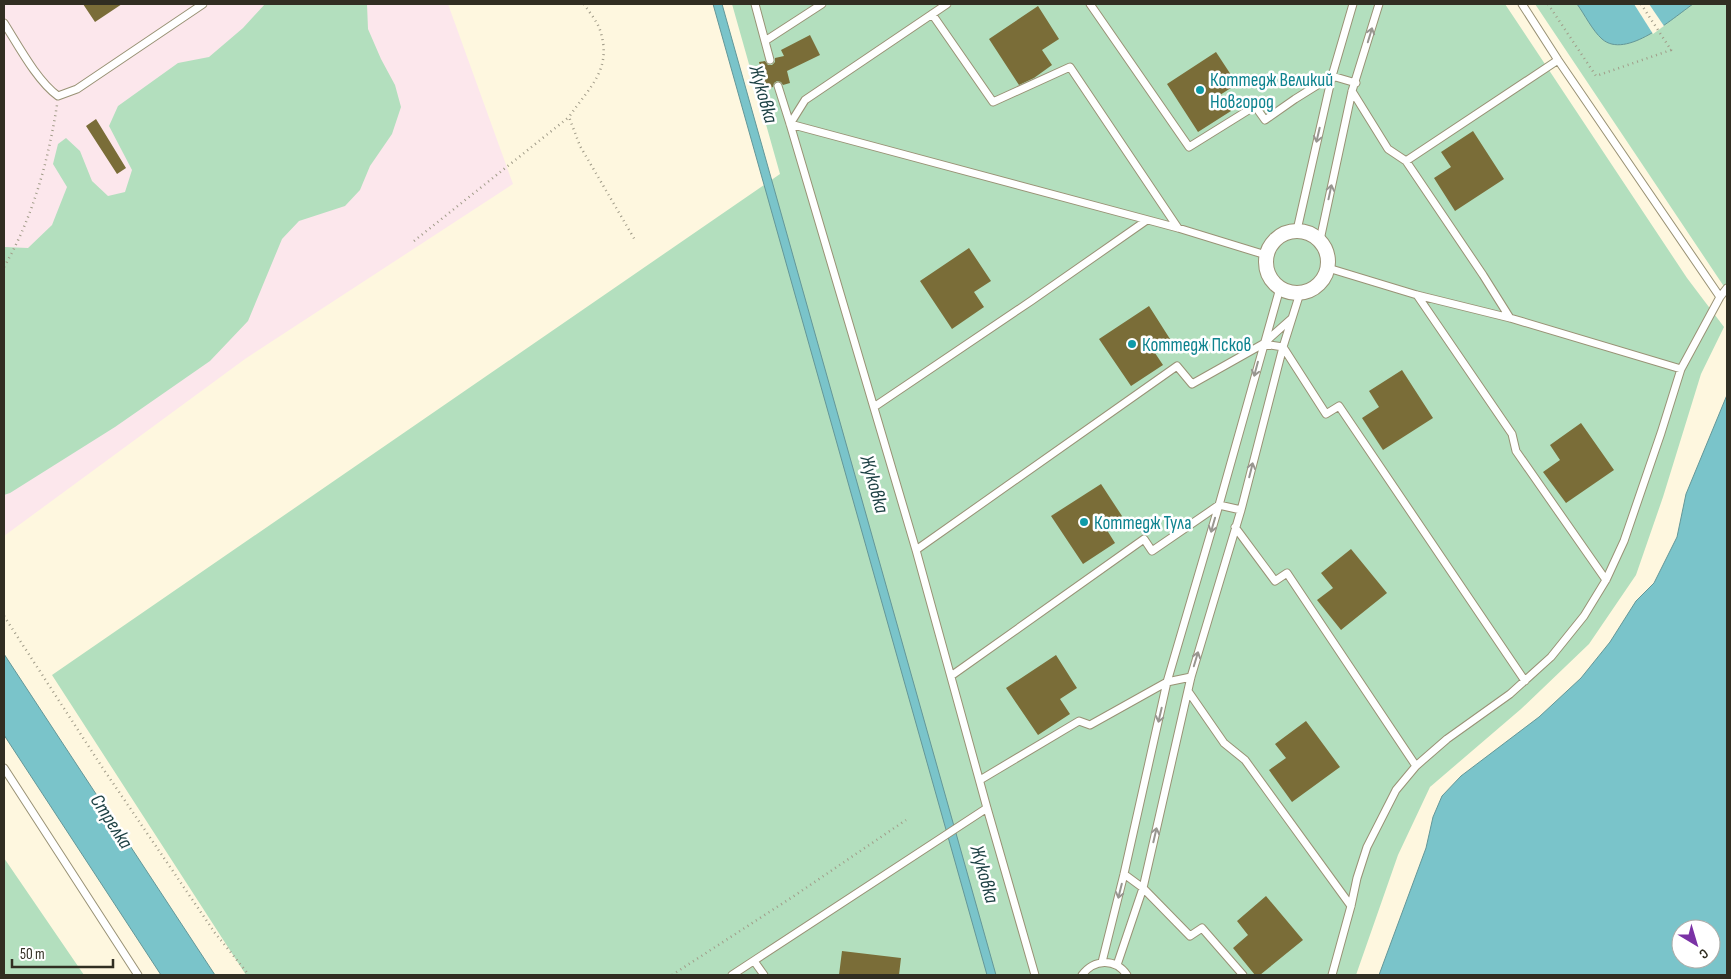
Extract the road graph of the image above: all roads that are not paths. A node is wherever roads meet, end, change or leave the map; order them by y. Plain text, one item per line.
1 (203, 4) edge
2 (755, 4) edge
3 (822, 4) edge
4 (948, 4) edge
5 (1090, 4) edge
6 (1353, 4) edge
7 (1379, 4) edge
8 (1522, 4) edge
9 (932, 14) junction
10 (4, 23) edge
11 (766, 41) junction
12 (770, 60) dead end
13 (1558, 60) junction
14 (1332, 76) junction
15 (1356, 83) junction
16 (778, 86) dead end
17 (1352, 91) junction
18 (790, 124) junction
19 (1406, 160) junction
20 (1147, 220) junction
21 (1178, 228) junction
22 (1296, 230) junction
23 (1320, 240) junction
24 (1266, 255) junction
25 (1328, 268) junction
26 (1280, 288) junction
27 (1727, 288) edge
28 (1300, 293) junction
29 (1417, 295) junction
30 (1720, 297) junction
31 (1292, 318) junction
32 (1510, 318) junction
33 (1263, 344) junction
34 (1283, 347) junction
35 (1681, 369) junction
36 (874, 407) junction
37 (1220, 505) junction
38 (1241, 510) junction
39 (1236, 527) junction
40 (916, 550) junction
41 (1606, 580) junction
42 (951, 676) junction
43 (1191, 677) junction
44 (1525, 681) junction
45 (1167, 682) junction
46 (1188, 691) junction
47 (1416, 766) junction
48 (4, 768) edge
49 (980, 780) junction
50 (987, 808) junction
51 (1124, 874) junction
52 (1143, 888) junction
53 (1351, 906) junction
54 (754, 962) junction
55 (1102, 962) junction
56 (1117, 965) junction
57 (138, 975) edge
58 (732, 975) edge
59 (764, 975) edge
60 (1035, 975) edge
61 (1082, 975) edge
62 (1126, 975) edge
63 (1243, 975) edge
64 (1332, 975) edge

1 - 10 lane
2 - 11 lane
3 - 11 lane
4 - 9 lane
5 - 14 lane
6 - 14 lane
15 -> 7 lane
8 - 13 lane
9 - 18 lane
9 - 21 lane
11 - 12 lane
13 - 19 lane
13 - 30 lane
14 - 15 lane
14 -> 22 lane
15 - 17 lane
16 - 18 lane
17 - 19 lane
23 -> 17 lane
18 - 20 lane
18 - 36 lane
19 - 32 lane
20 - 21 lane
20 - 36 lane
21 - 24 lane
22 - 23 street
22 - 24 street
23 - 25 street
24 - 26 street
25 - 28 street
25 - 29 lane
26 - 28 street
26 - 33 lane
27 - 30 lane
28 - 31 lane
29 - 32 lane
29 - 41 lane
30 - 35 lane
31 - 33 lane
31 - 34 lane
32 - 35 lane
33 - 34 lane
33 -> 37 lane
33 - 40 lane
38 -> 34 lane
34 - 44 lane
35 - 41 lane
36 - 40 lane
37 - 38 lane
37 - 42 lane
37 -> 45 lane
38 - 39 lane
43 -> 39 lane
39 - 47 lane
40 - 42 lane
41 - 44 lane
42 - 49 lane
43 - 45 lane
43 - 46 lane
44 - 47 lane
45 - 49 lane
45 -> 51 lane
52 -> 46 lane
46 - 53 lane
47 - 53 lane
48 - 57 lane
49 - 50 lane
50 - 54 lane
50 - 60 lane
51 - 52 lane
51 -> 55 lane
52 - 56 lane
52 - 63 lane
53 - 64 lane
54 - 58 lane
54 - 59 lane
55 - 56 lane
55 - 61 lane
56 - 62 lane

